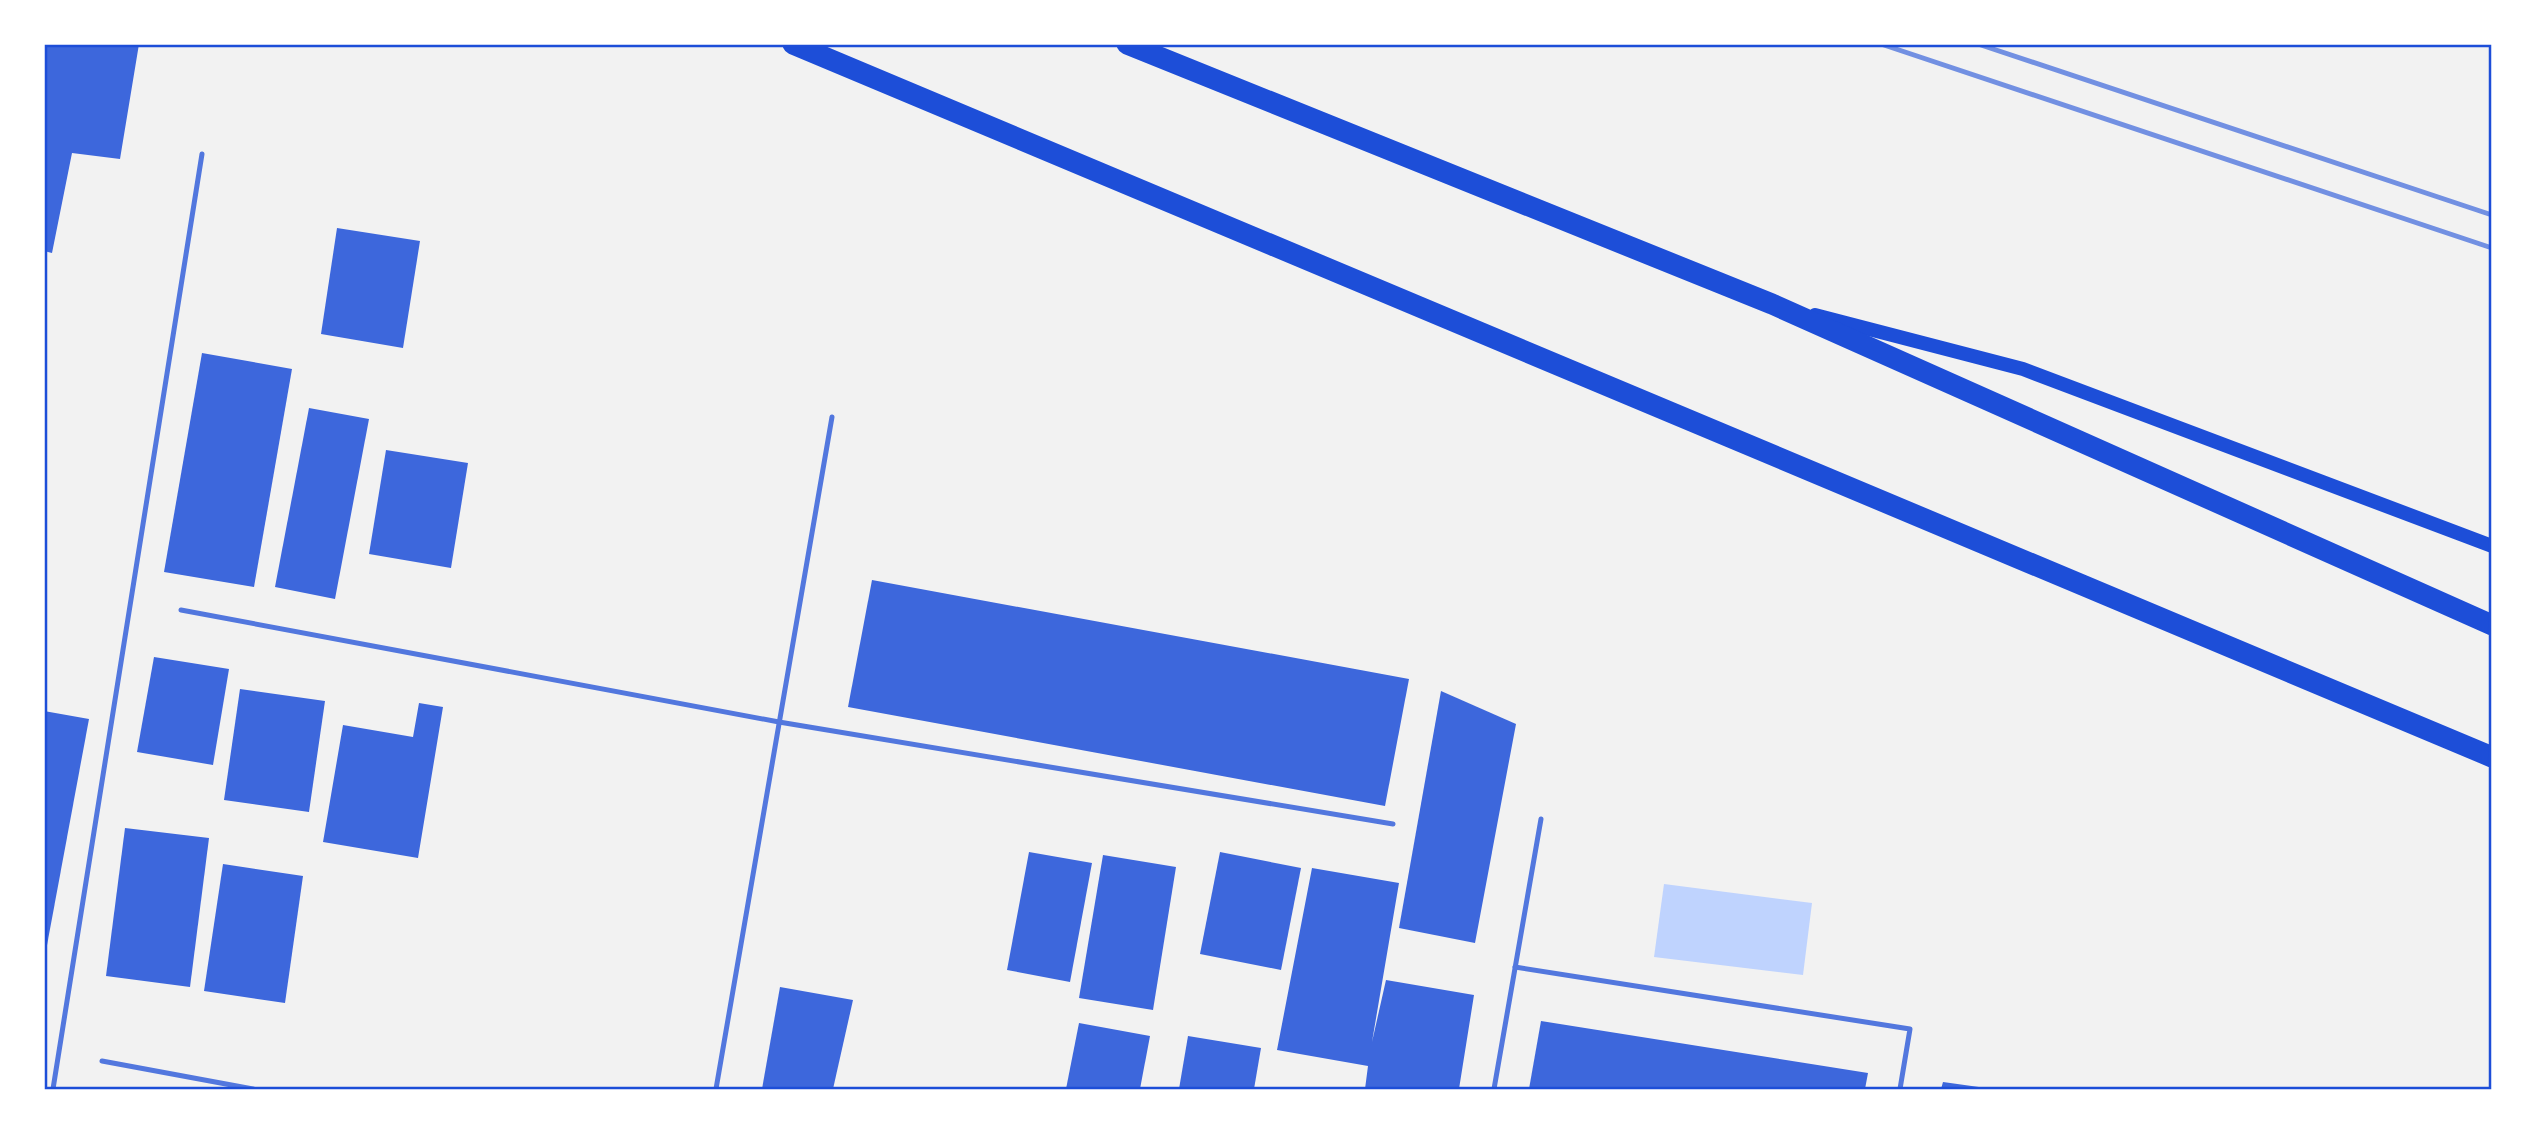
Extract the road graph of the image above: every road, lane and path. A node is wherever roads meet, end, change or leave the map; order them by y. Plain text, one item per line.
1 (793, 44) edge
2 (1127, 44) edge
3 (202, 154) dead end
4 (1772, 304) junction
5 (832, 417) dead end
6 (2492, 546) edge
7 (181, 610) dead end
8 (2492, 625) edge
9 (779, 722) junction
10 (2492, 757) edge
11 (1541, 819) dead end
12 (1393, 824) dead end
13 (1515, 967) junction
14 (102, 1061) dead end
15 (53, 1089) edge
16 (253, 1089) edge
17 (716, 1089) edge
18 (1494, 1089) edge
19 (1900, 1089) edge

1 - 10 highway
2 - 4 highway
3 - 15 lane
4 - 6 main road
4 - 8 highway
5 - 9 lane
7 - 9 lane
9 - 12 lane
9 - 17 lane
11 - 13 lane
13 - 18 lane
13 - 19 lane
14 - 16 lane

